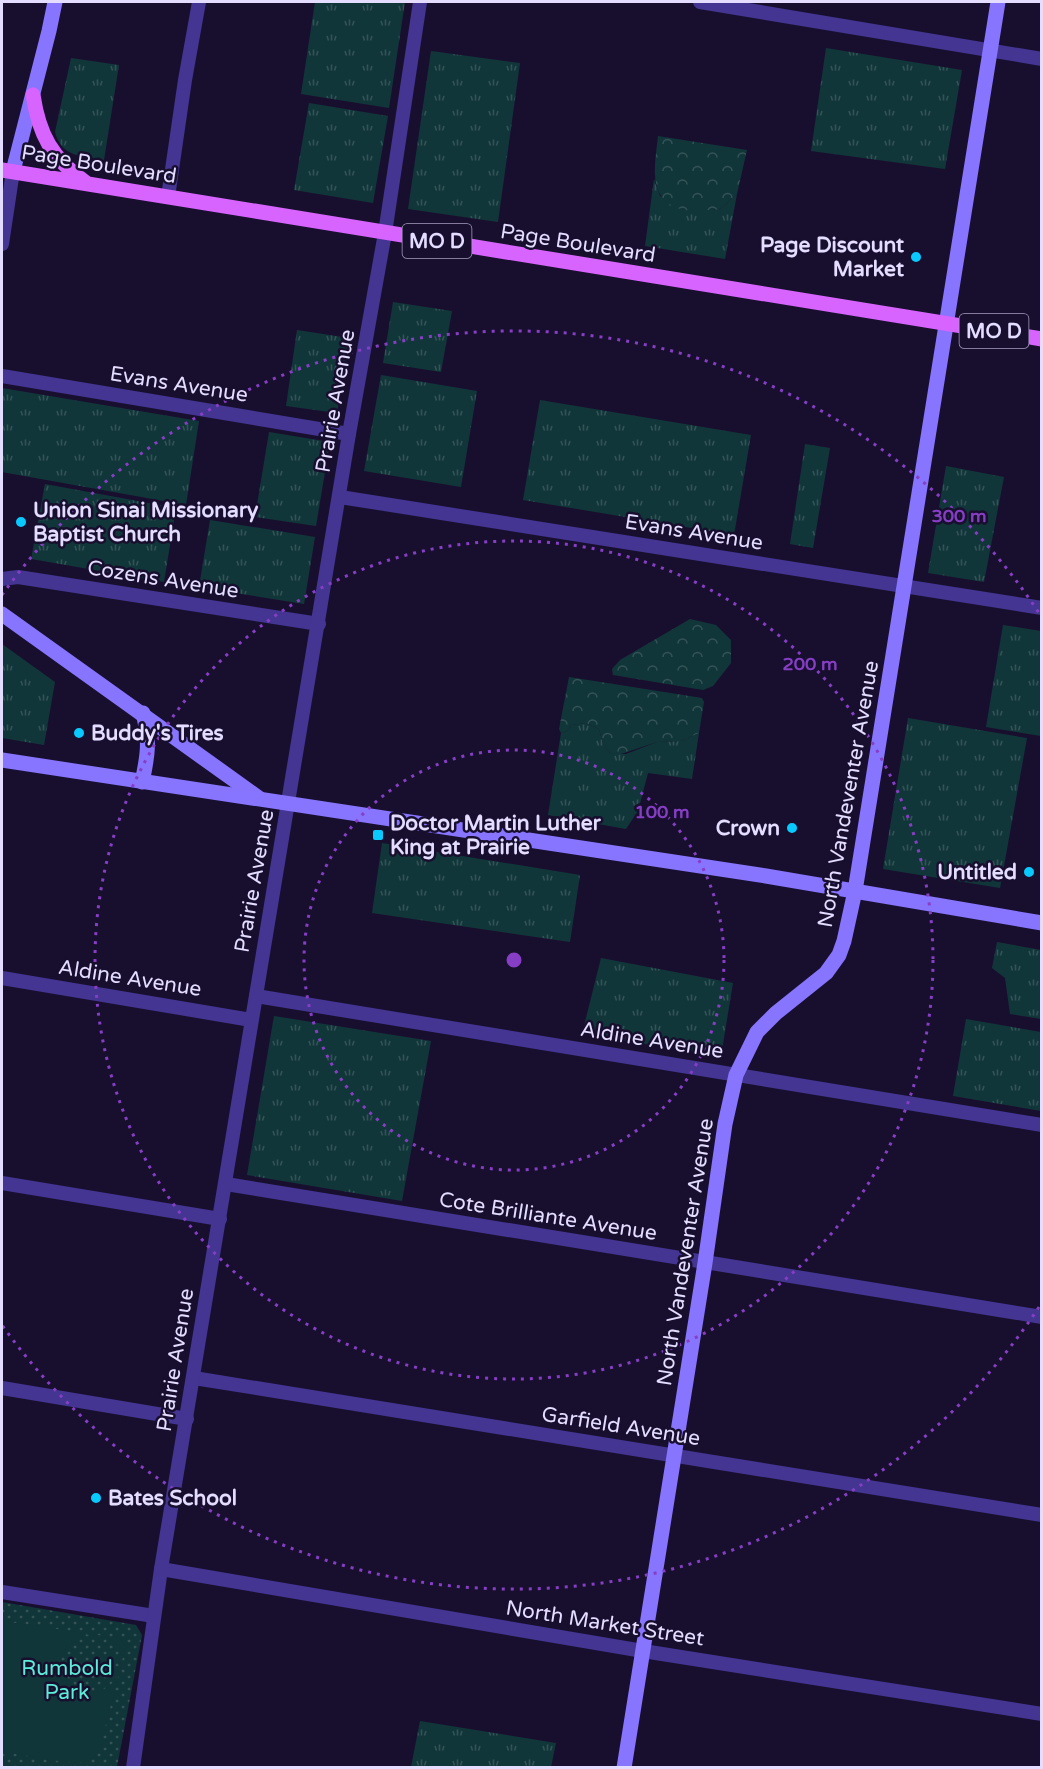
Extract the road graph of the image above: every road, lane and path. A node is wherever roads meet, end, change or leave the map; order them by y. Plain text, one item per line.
1 (55, 2) edge
2 (199, 2) edge
3 (420, 2) edge
4 (700, 2) edge
5 (998, 2) edge
6 (991, 51) junction
7 (1041, 59) edge
8 (33, 95) junction
9 (7, 170) edge
10 (88, 184) junction
11 (168, 197) junction
12 (385, 232) junction
13 (2, 244) edge
14 (946, 323) junction
15 (1041, 339) edge
16 (2, 376) edge
17 (349, 434) junction
18 (340, 497) junction
19 (2, 579) edge
20 (903, 586) junction
21 (1041, 608) edge
22 (2, 614) edge
23 (318, 624) junction
24 (143, 713) junction
25 (2, 760) edge
26 (142, 782) junction
27 (262, 800) junction
28 (289, 804) junction
29 (855, 891) junction
30 (1041, 922) edge
31 (2, 978) edge
32 (256, 996) junction
33 (251, 1020) junction
34 (736, 1075) junction
35 (1041, 1125) edge
36 (2, 1184) edge
37 (226, 1184) junction
38 (220, 1219) junction
39 (705, 1263) junction
40 (1041, 1317) edge
41 (194, 1378) junction
42 (2, 1388) edge
43 (187, 1419) junction
44 (674, 1456) junction
45 (1041, 1515) edge
46 (161, 1569) junction
47 (2, 1592) edge
48 (154, 1616) junction
49 (643, 1651) junction
50 (1041, 1714) edge
51 (133, 1767) edge
52 (624, 1767) edge

1 - 8 main road
2 - 11 street
3 - 12 street, Prairie Avenue
4 - 6 street
5 - 6 main road, North Vandeventer Avenue
6 - 7 street
6 - 14 main road, North Vandeventer Avenue
8 - 9 main road
8 - 10 main road
9 - 10 main road, Page Boulevard / MO D
9 - 13 street
10 - 11 main road, Page Boulevard / MO D
11 - 12 main road, Page Boulevard / MO D
12 - 14 main road, Page Boulevard / MO D
12 - 17 street, Prairie Avenue
14 - 15 main road, Page Boulevard / MO D
14 - 20 main road, North Vandeventer Avenue
16 - 17 street, Evans Avenue
17 - 18 street, Prairie Avenue
18 - 20 street, Evans Avenue
18 - 23 street, Prairie Avenue
19 - 23 street, Cozens Avenue
20 - 21 street, Evans Avenue
20 - 29 main road, North Vandeventer Avenue
22 - 24 main road
23 - 28 street, Prairie Avenue
24 - 26 main road
24 - 27 main road
25 - 26 main road
26 - 27 main road
27 - 28 main road
28 - 29 main road
28 - 32 street, Prairie Avenue
29 - 30 main road
29 - 34 main road, North Vandeventer Avenue
31 - 33 street, Aldine Avenue
32 - 33 street, Prairie Avenue
32 - 34 street, Aldine Avenue
33 - 37 street, Prairie Avenue
34 - 35 street, Aldine Avenue
34 - 39 main road, North Vandeventer Avenue
36 - 38 street
37 - 38 street, Prairie Avenue
37 - 39 street, Cote Brilliante Avenue
38 - 41 street, Prairie Avenue
39 - 40 street, Cote Brilliante Avenue
39 - 44 main road, North Vandeventer Avenue
41 - 43 street, Prairie Avenue
41 - 44 street, Garfield Avenue
42 - 43 street
43 - 46 street, Prairie Avenue
44 - 45 street, Garfield Avenue
44 - 49 main road, North Vandeventer Avenue
46 - 48 street, Prairie Avenue
46 - 49 street, North Market Street
47 - 48 street
48 - 51 street, Prairie Avenue
49 - 50 street, North Market Street
49 - 52 main road, North Vandeventer Avenue

